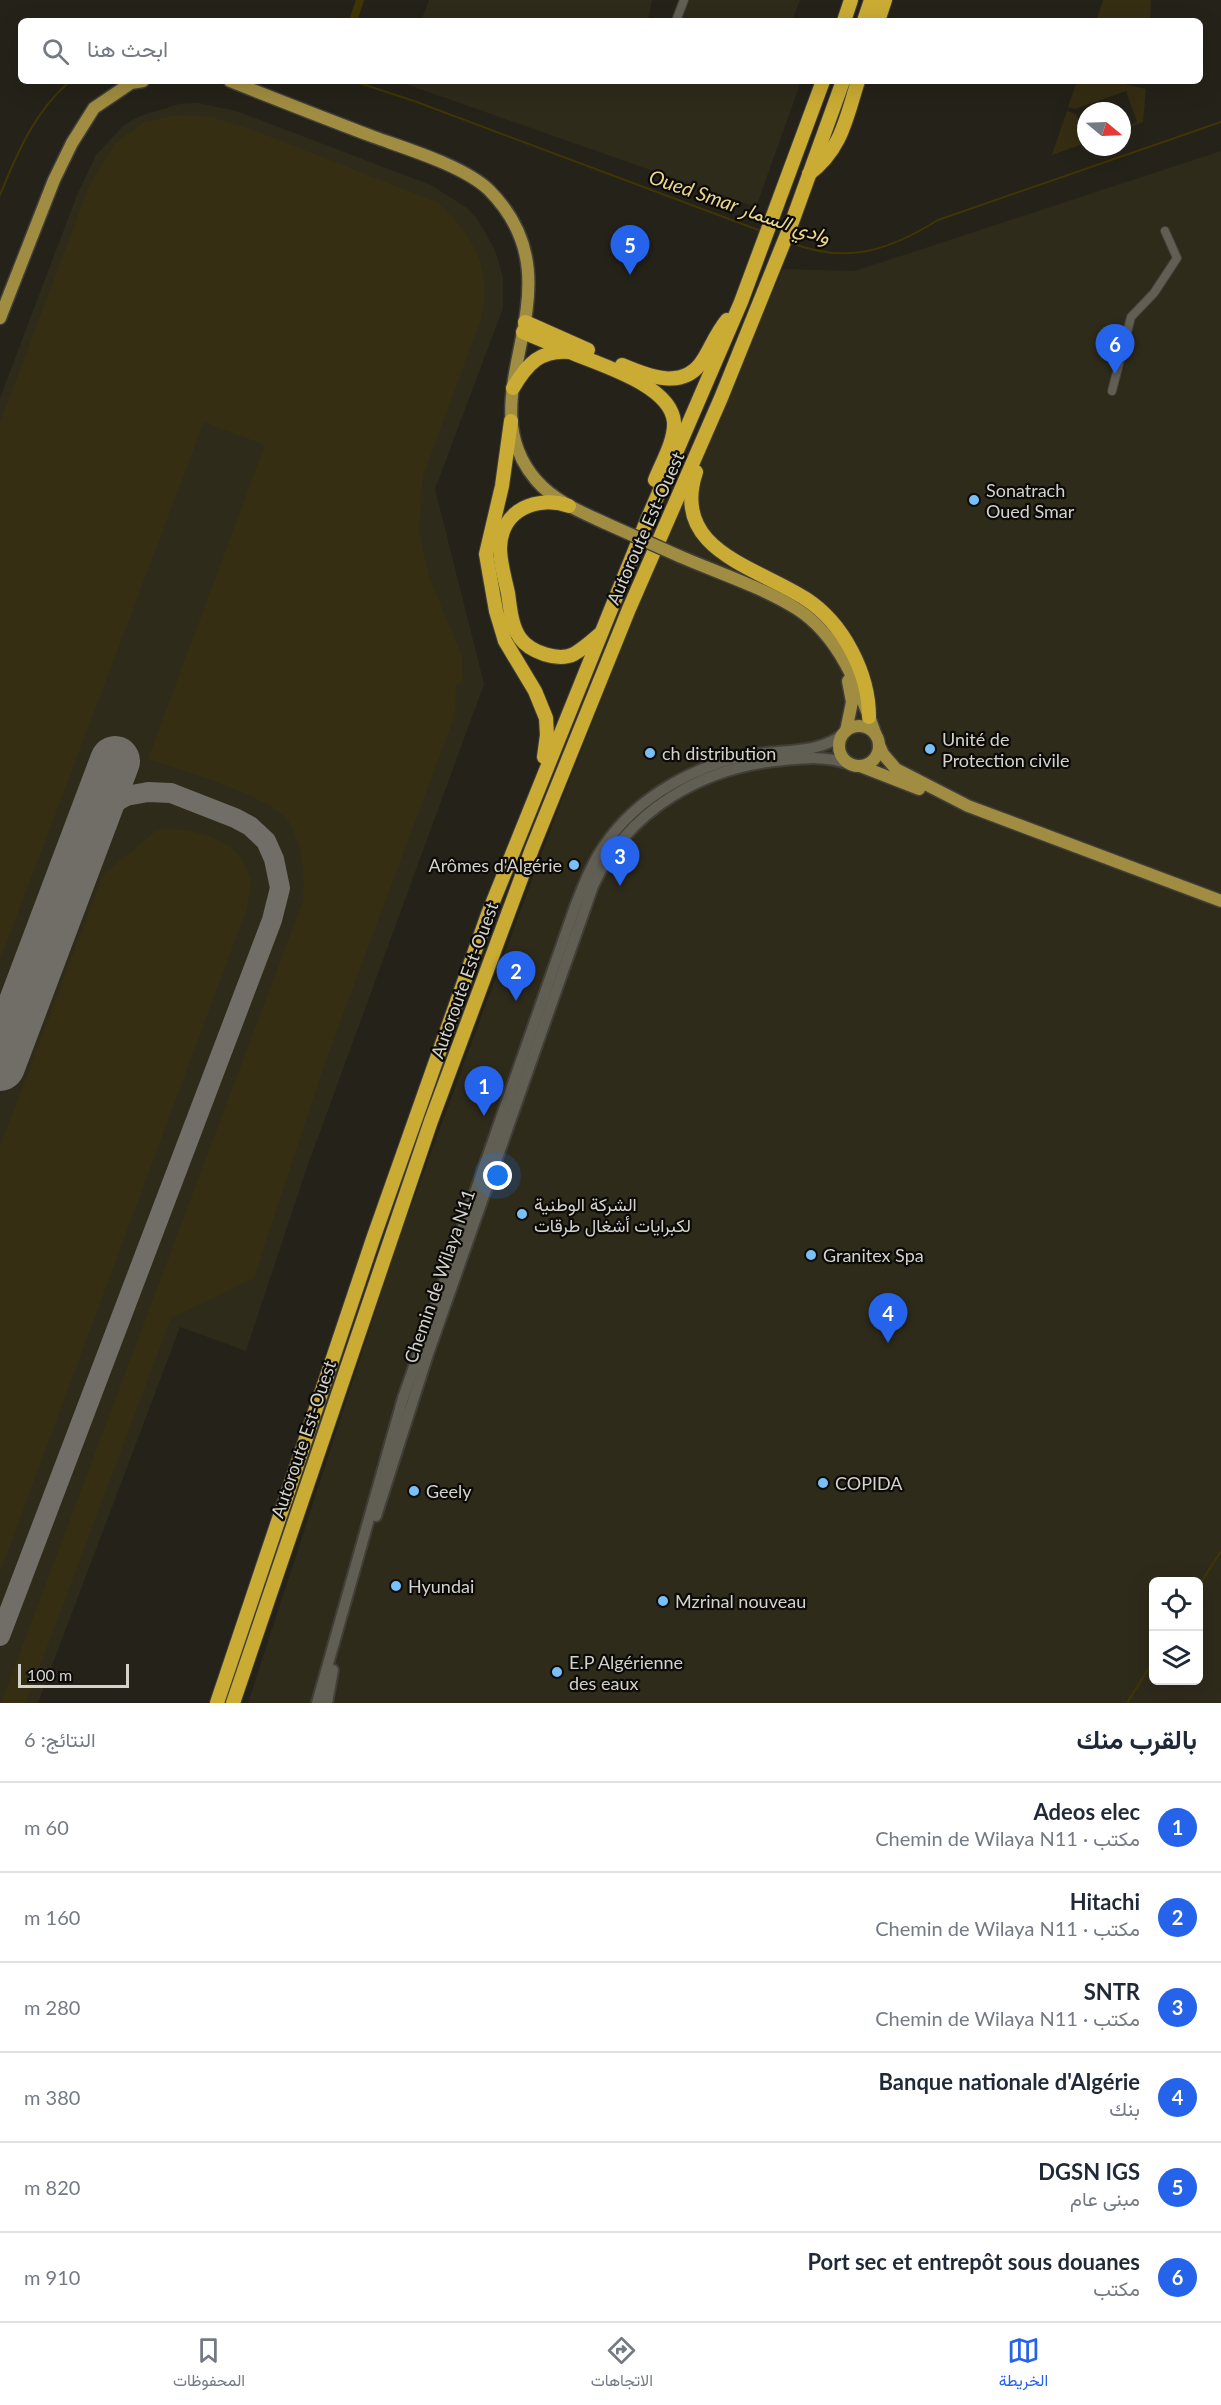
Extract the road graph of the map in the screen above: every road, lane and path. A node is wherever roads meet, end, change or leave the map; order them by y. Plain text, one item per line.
1 (684, 0) edge
2 (850, 0) edge
3 (871, 0) edge
4 (885, 0) edge
5 (677, 18) edge
6 (845, 18) edge
7 (865, 18) edge
8 (879, 18) edge
9 (130, 84) edge
10 (238, 84) edge
11 (842, 84) edge
12 (857, 84) edge
13 (821, 88) edge
14 (809, 174) junction
15 (1165, 231) dead end
16 (741, 302) junction
17 (0, 318) edge
18 (524, 327) junction
19 (570, 352) junction
20 (513, 388) junction
21 (1112, 391) dead end
22 (721, 398) junction
23 (511, 422) junction
24 (569, 506) junction
25 (648, 520) junction
26 (602, 633) junction
27 (841, 657) junction
28 (869, 717) junction
29 (844, 733) junction
30 (877, 739) junction
31 (853, 764) junction
32 (534, 795) junction
33 (968, 806) junction
34 (1221, 901) edge
35 (234, 1701) edge
36 (324, 1701) edge
37 (217, 1703) edge

1 - 5 street
2 - 6 highway
3 - 7 highway
4 - 8 highway
9 - 17 main road
10 - 18 main road
11 - 14 highway, Autoroute Est-Ouest
12 - 14 highway
13 - 16 highway, Autoroute Est-Ouest
14 - 22 highway, Autoroute Est-Ouest
15 - 21 street
16 - 18 highway
16 - 25 highway, Autoroute Est-Ouest
18 - 19 highway
18 - 20 main road
19 - 20 highway
19 - 25 highway
20 - 23 main road
22 - 28 highway
22 - 35 highway, Autoroute Est-Ouest
23 - 24 main road
23 - 32 highway
24 - 26 highway
24 - 27 main road, bridge
25 - 26 highway, Autoroute Est-Ouest
26 - 32 highway, Autoroute Est-Ouest
27 - 28 main road
27 - 29 main road
28 - 30 main road
29 - 30 main road
29 - 31 main road
29 - 36 main road
30 - 31 main road
30 - 33 main road
31 - 33 main road
31 - 36 main road, Chemin de Wilaya N11
32 - 37 highway, Autoroute Est-Ouest
33 - 34 main road

